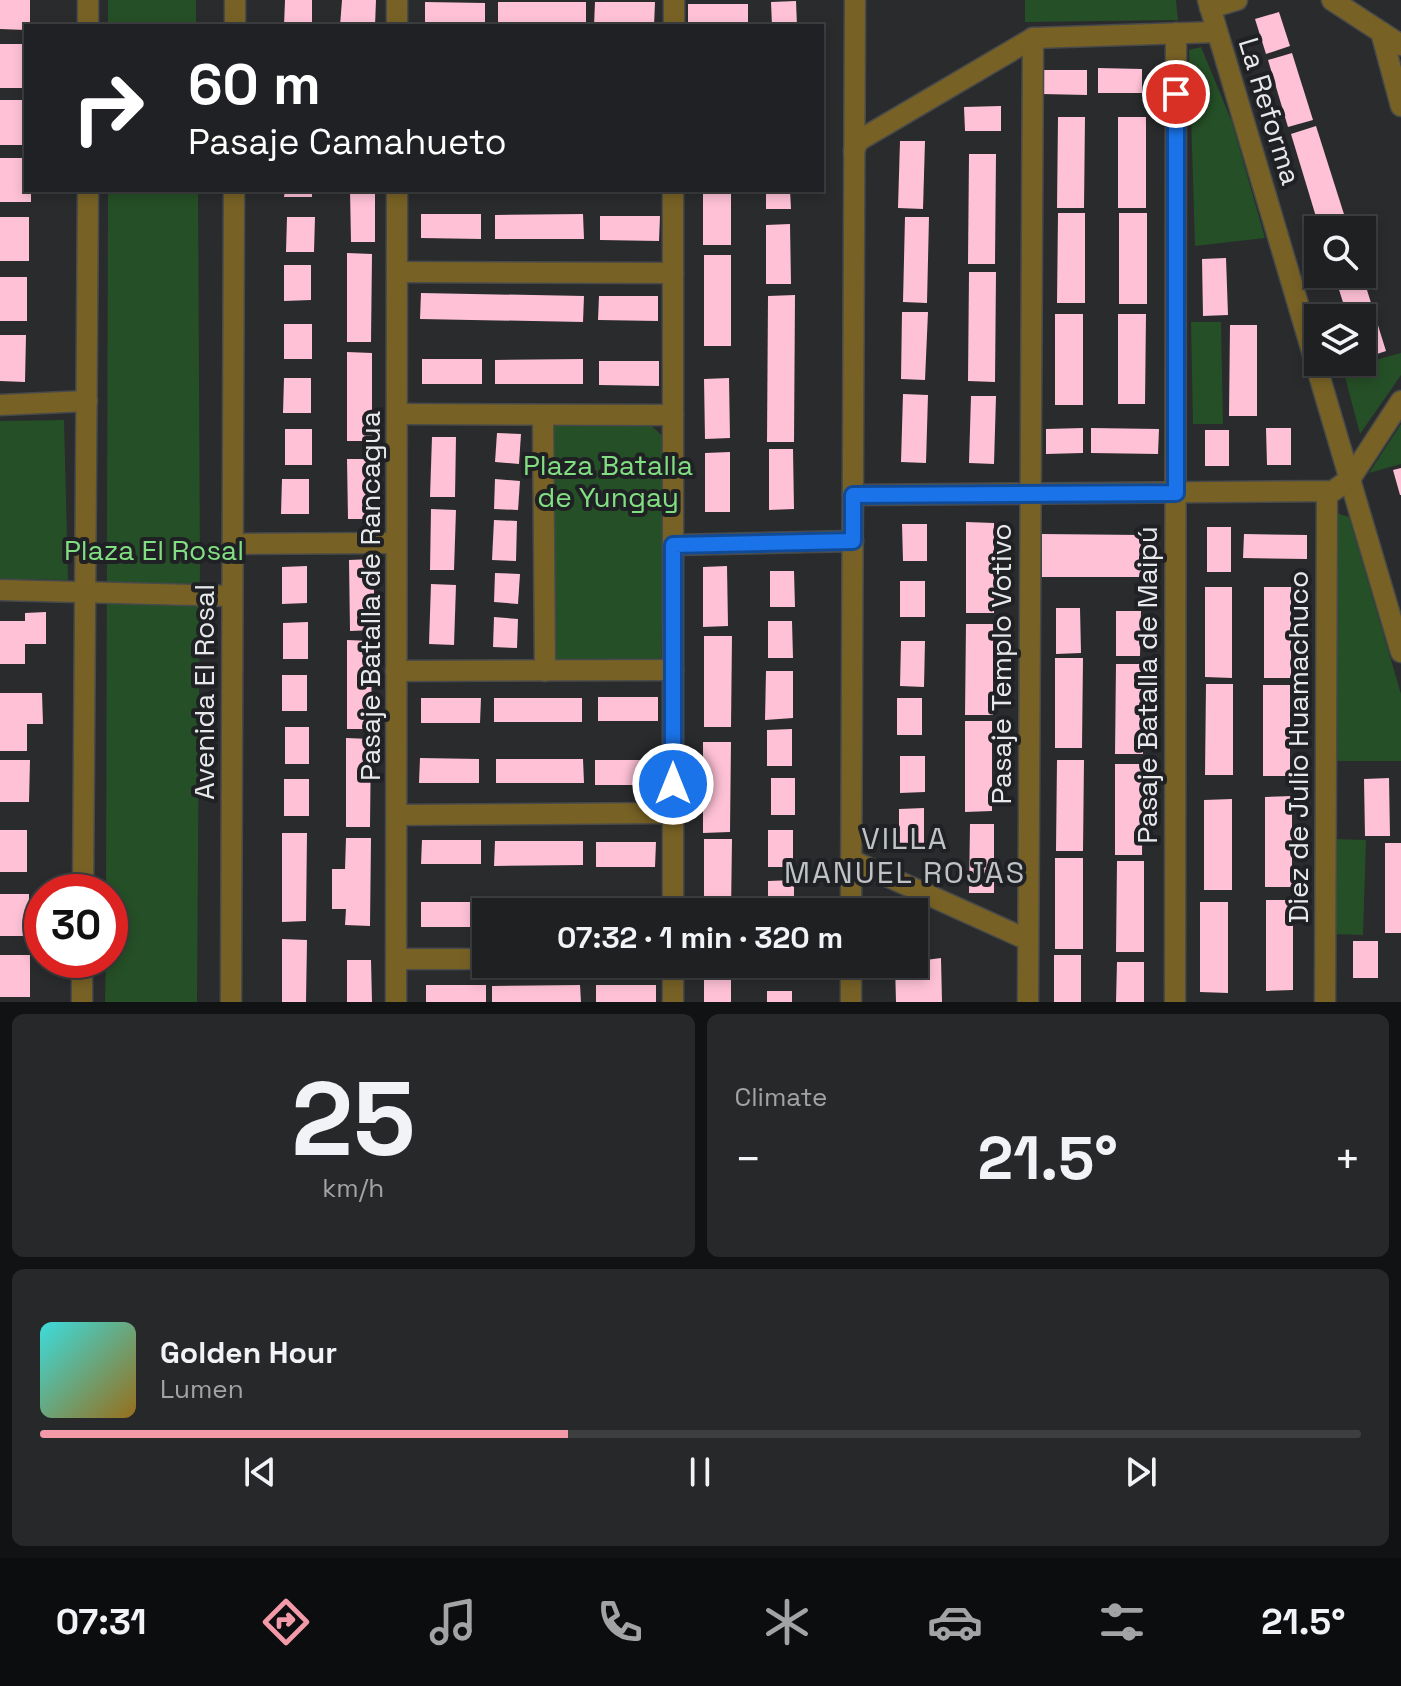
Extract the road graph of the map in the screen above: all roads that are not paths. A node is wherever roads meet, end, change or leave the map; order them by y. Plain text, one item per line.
1 (88, 0) edge
2 (235, 0) edge
3 (397, 0) edge
4 (674, 0) edge
5 (855, 0) edge
6 (1237, 0) edge
7 (1332, 0) edge
8 (1209, 4) edge
9 (88, 24) edge
10 (235, 24) edge
11 (397, 24) edge
12 (674, 24) edge
13 (1217, 32) junction
14 (1381, 32) junction
15 (1176, 33) junction
16 (1033, 38) junction
17 (1401, 45) edge
18 (1401, 106) edge
19 (854, 151) junction
20 (88, 192) edge
21 (234, 192) edge
22 (397, 192) edge
23 (673, 192) edge
24 (398, 272) junction
25 (673, 273) junction
26 (87, 401) junction
27 (1401, 401) edge
28 (0, 405) edge
29 (399, 414) junction
30 (543, 415) junction
31 (673, 415) junction
32 (1350, 479) junction
33 (1327, 492) junction
34 (1176, 493) junction
35 (1030, 494) junction
36 (853, 495) junction
37 (853, 541) junction
38 (395, 543) junction
39 (233, 544) junction
40 (673, 545) junction
41 (0, 590) edge
42 (87, 591) junction
43 (232, 596) junction
44 (1401, 652) edge
45 (673, 670) junction
46 (396, 671) junction
47 (545, 671) junction
48 (673, 813) junction
49 (397, 815) junction
50 (851, 860) junction
51 (83, 874) edge
52 (673, 898) edge
53 (851, 898) edge
54 (1028, 940) junction
55 (398, 959) junction
56 (472, 959) edge
57 (82, 978) edge
58 (673, 978) edge
59 (851, 978) edge
60 (82, 1002) edge
61 (231, 1002) edge
62 (396, 1002) edge
63 (673, 1002) edge
64 (851, 1002) edge
65 (1028, 1002) edge
66 (1175, 1002) edge
67 (1325, 1002) edge

1 - 9 street
2 - 10 street
3 - 11 street
4 - 12 street
5 - 19 street
6 - 8 street
7 - 14 street
8 - 13 street, La Reforma
13 - 15 street
13 - 32 street, La Reforma
14 - 17 street
14 - 18 street
15 - 16 street
15 - 34 street, Pasaje Batalla de Maipú
16 - 19 street
16 - 35 street, Pasaje Templo Votivo
19 - 36 street
20 - 26 street
21 - 39 street, Avenida El Rosal
22 - 24 street, Pasaje Batalla de Rancagua
23 - 25 street
24 - 25 street
24 - 29 street, Pasaje Batalla de Rancagua
25 - 31 street
26 - 28 street
26 - 42 street
27 - 32 street
29 - 30 street
29 - 38 street, Pasaje Batalla de Rancagua
30 - 31 street
30 - 47 street
31 - 40 street
32 - 33 street
32 - 44 street, La Reforma
33 - 34 street
33 - 67 street, Diez de Julio Huamachuco
34 - 35 street
34 - 66 street, Pasaje Batalla de Maipú
35 - 36 street
35 - 54 street, Pasaje Templo Votivo
36 - 37 street
37 - 40 street
37 - 50 street
38 - 39 street
38 - 46 street, Pasaje Batalla de Rancagua
39 - 43 street, Avenida El Rosal
40 - 45 street
41 - 42 street
42 - 43 street
42 - 51 street
43 - 61 street, Avenida El Rosal
45 - 47 street
45 - 48 street
46 - 47 street
46 - 49 street, Pasaje Batalla de Rancagua
48 - 49 street
48 - 52 street
49 - 55 street, Pasaje Batalla de Rancagua
50 - 53 street
50 - 54 street
54 - 65 street, Pasaje Templo Votivo
55 - 56 street
55 - 62 street, Pasaje Batalla de Rancagua
57 - 60 street
58 - 63 street
59 - 64 street

